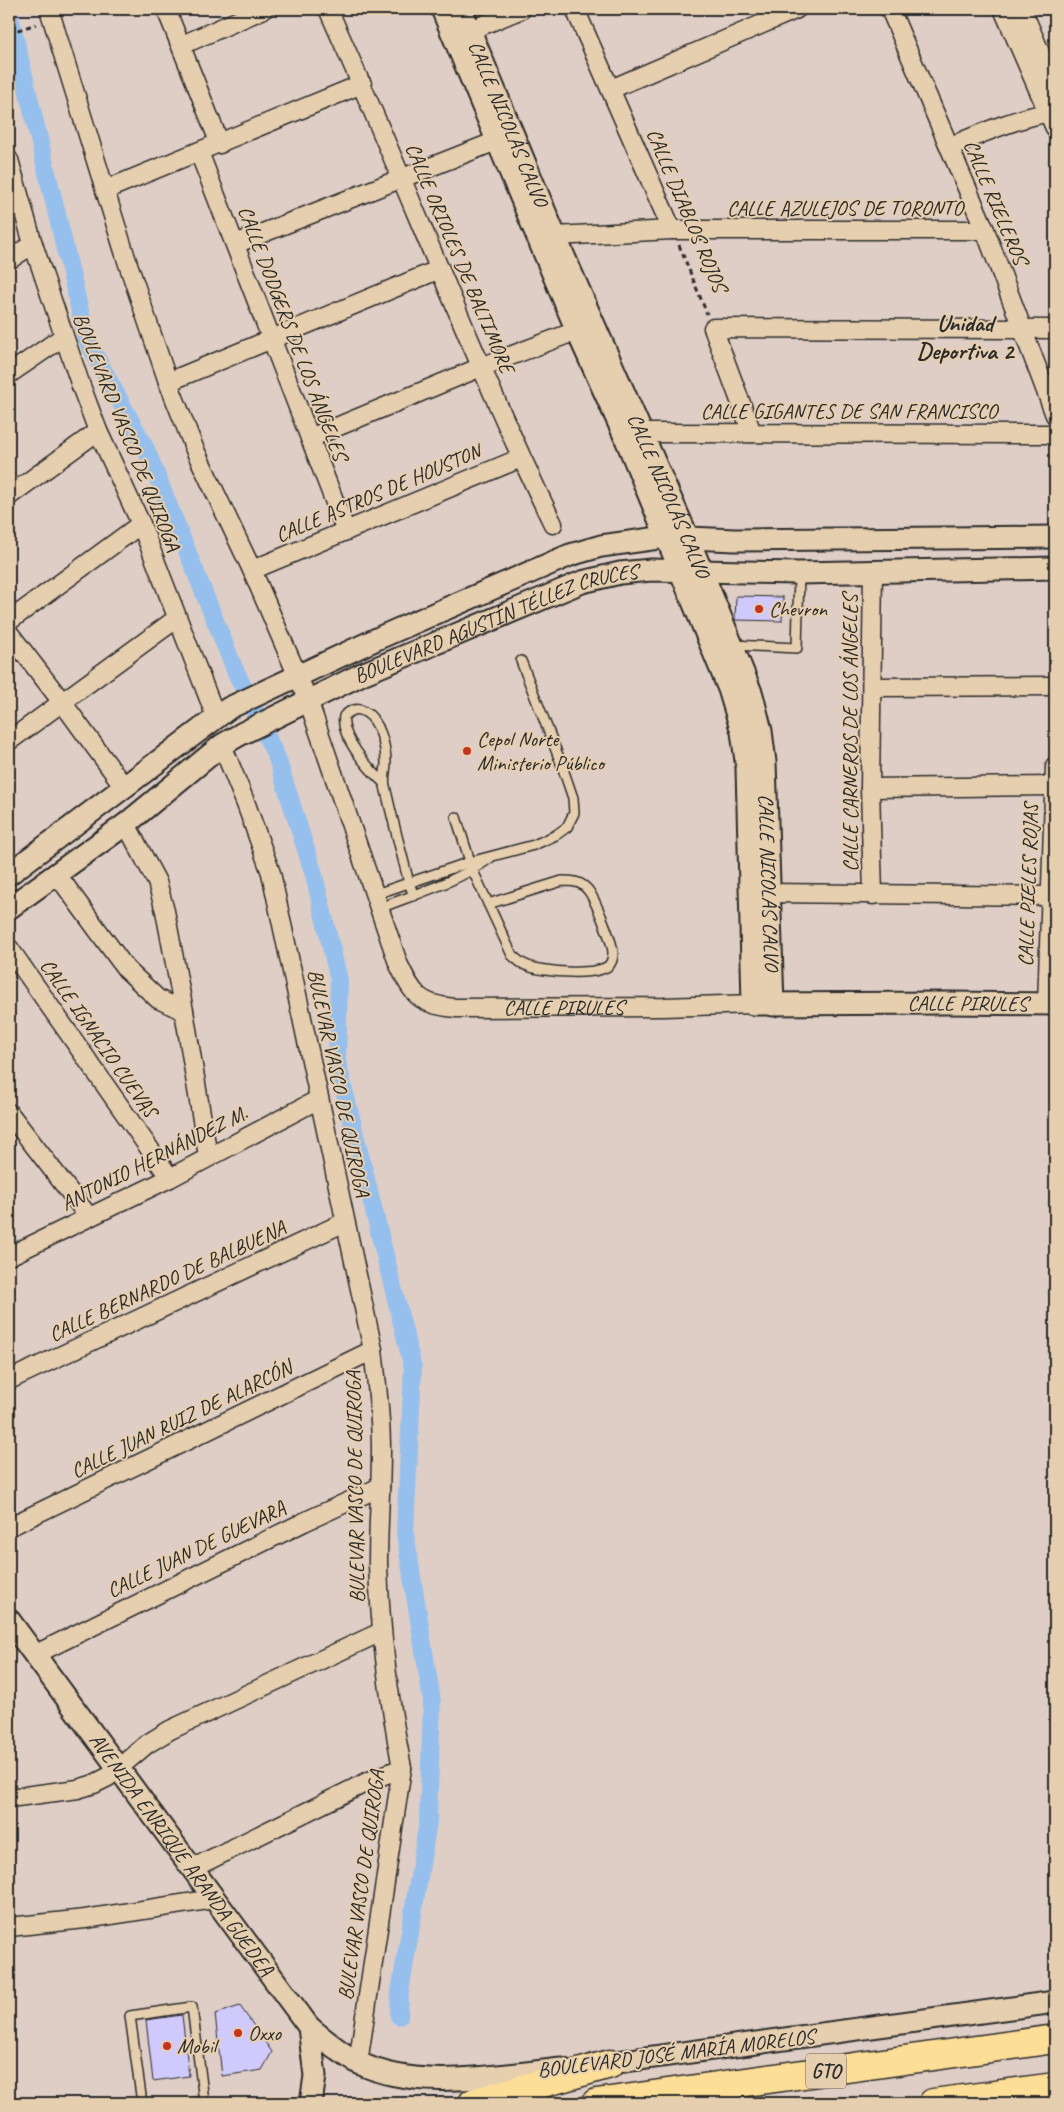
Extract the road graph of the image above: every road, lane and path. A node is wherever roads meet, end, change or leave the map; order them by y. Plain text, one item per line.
1 (49, 9) edge
2 (166, 9) edge
3 (264, 9) edge
4 (328, 9) edge
5 (442, 9) edge
6 (461, 9) edge
7 (522, 9) edge
8 (575, 9) edge
9 (797, 9) edge
10 (890, 9) edge
11 (1004, 9) edge
12 (1022, 9) edge
13 (35, 24) dead end
14 (471, 30) junction
15 (9, 34) edge
16 (182, 45) junction
17 (362, 84) junction
18 (1055, 88) edge
19 (611, 89) junction
20 (1053, 117) edge
21 (505, 137) junction
22 (220, 144) junction
23 (948, 147) junction
24 (199, 152) junction
25 (9, 160) edge
26 (401, 179) junction
27 (105, 190) junction
28 (672, 230) junction
29 (985, 230) junction
30 (555, 236) junction
31 (33, 244) junction
32 (235, 244) junction
33 (9, 260) edge
34 (440, 269) junction
35 (586, 328) junction
36 (713, 328) junction
37 (1022, 329) junction
38 (1055, 329) edge
39 (63, 337) junction
40 (272, 340) junction
41 (481, 367) junction
42 (9, 374) edge
43 (168, 382) junction
44 (1055, 415) edge
45 (98, 431) junction
46 (643, 433) junction
47 (752, 433) junction
48 (1055, 434) edge
49 (310, 438) junction
50 (521, 458) junction
51 (9, 496) edge
52 (141, 524) junction
53 (553, 524) dead end
54 (346, 531) junction
55 (666, 537) junction
56 (688, 538) junction
57 (1055, 538) edge
58 (1055, 568) edge
59 (252, 570) junction
60 (679, 570) junction
61 (702, 570) junction
62 (873, 570) junction
63 (799, 573) junction
64 (176, 619) junction
65 (9, 621) edge
66 (9, 633) edge
67 (732, 645) junction
68 (521, 661) dead end
69 (298, 675) junction
70 (1055, 686) edge
71 (872, 687) junction
72 (308, 700) junction
73 (62, 702) junction
74 (222, 713) junction
75 (9, 741) edge
76 (222, 745) junction
77 (1055, 766) edge
78 (384, 783) junction
79 (1054, 786) junction
80 (125, 788) junction
81 (870, 788) junction
82 (456, 817) dead end
83 (126, 824) junction
84 (472, 866) junction
85 (56, 873) junction
86 (9, 874) edge
87 (409, 883) junction
88 (770, 893) junction
89 (873, 895) junction
90 (414, 896) junction
91 (1051, 896) junction
92 (378, 901) junction
93 (488, 904) junction
94 (9, 908) edge
95 (9, 948) edge
96 (763, 1005) junction
97 (1051, 1005) edge
98 (184, 1011) junction
99 (319, 1099) junction
100 (9, 1113) edge
101 (208, 1156) junction
102 (170, 1178) junction
103 (89, 1217) junction
104 (345, 1222) junction
105 (9, 1256) edge
106 (373, 1350) junction
107 (9, 1380) edge
108 (380, 1487) junction
109 (9, 1527) edge
110 (9, 1620) edge
111 (381, 1632) junction
112 (34, 1655) junction
113 (118, 1767) junction
114 (402, 1768) junction
115 (9, 1798) edge
116 (193, 1868) junction
117 (214, 1899) junction
118 (9, 1927) edge
119 (1055, 2002) edge
120 (309, 2027) junction
121 (1055, 2039) edge
122 (358, 2062) junction
123 (610, 2064) junction
124 (1055, 2087) edge
125 (206, 2102) edge
126 (142, 2103) edge
127 (192, 2103) edge
128 (312, 2103) edge
129 (473, 2103) edge
130 (596, 2103) edge
131 (933, 2103) edge

1 - 27 street, CALLE PIRULES
2 - 16 street
3 - 16 street
4 - 17 street, CALLE ORIOLES DE BALTIMORE
5 - 21 street, CALLE NICOLÁS CALVO
6 - 14 street, CALLE NICOLÁS CALVO
7 - 14 street
8 - 19 street, CALLE DIABLOS ROJOS
9 - 19 street
10 - 23 street, CALLE RIELEROS
11 - 20 street
12 - 18 street
13 - 15 path
14 - 21 street, CALLE NICOLÁS CALVO
16 - 22 street
17 - 22 street
17 - 26 street, CALLE ORIOLES DE BALTIMORE
19 - 28 street, CALLE DIABLOS ROJOS
20 - 23 street
21 - 26 street
21 - 30 street, CALLE NICOLÁS CALVO
21 - 35 street, CALLE NICOLÁS CALVO
22 - 24 street
23 - 29 street, CALLE RIELEROS
24 - 27 street
24 - 32 street, CALLE DODGERS DE LOS ÁNGELES
25 - 31 street, BOULEVARD VASCO DE QUIROGA
26 - 32 street
26 - 34 street, CALLE ORIOLES DE BALTIMORE
27 - 43 street, CALLE PIRULES
28 - 29 street, CALLE AZULEJOS DE TORONTO
28 - 30 street, CALLE AZULEJOS DE TORONTO
28 - 36 path, CALLE DIABLOS ROJOS
29 - 37 street, CALLE RIELEROS
30 - 35 street, CALLE NICOLÁS CALVO
31 - 33 street
31 - 39 street, BOULEVARD VASCO DE QUIROGA
32 - 40 street, CALLE DODGERS DE LOS ÁNGELES
34 - 40 street
34 - 41 street, CALLE ORIOLES DE BALTIMORE
35 - 41 street
35 - 46 street, CALLE NICOLÁS CALVO
35 - 55 street, CALLE NICOLÁS CALVO
36 - 37 street
36 - 47 street
37 - 38 street
37 - 44 street, CALLE RIELEROS
39 - 42 street
39 - 45 street, BOULEVARD VASCO DE QUIROGA
40 - 43 street
40 - 49 street, CALLE DODGERS DE LOS ÁNGELES
41 - 49 street
41 - 50 street, CALLE ORIOLES DE BALTIMORE
43 - 59 street, CALLE PIRULES
45 - 51 street
45 - 52 street, BOULEVARD VASCO DE QUIROGA
46 - 47 street, CALLE GIGANTES DE SAN FRANCISCO
46 - 56 street, CALLE NICOLÁS CALVO
47 - 48 street, CALLE GIGANTES DE SAN FRANCISCO
49 - 54 street, CALLE DODGERS DE LOS ÁNGELES
50 - 53 street, CALLE ORIOLES DE BALTIMORE
50 - 54 street, CALLE ASTROS DE HOUSTON
52 - 64 street, BOULEVARD VASCO DE QUIROGA
52 - 65 street
54 - 59 street, CALLE ASTROS DE HOUSTON
55 - 56 street, BOULEVARD AGUSTÍN TÉLLEZ CRUCES
55 - 60 street, CALLE NICOLÁS CALVO
55 - 69 street, BOULEVARD AGUSTÍN TÉLLEZ CRUCES
56 - 57 street, BOULEVARD AGUSTÍN TÉLLEZ CRUCES
56 - 61 street, CALLE NICOLÁS CALVO
58 - 62 street, BOULEVARD AGUSTÍN TÉLLEZ CRUCES
59 - 69 street, CALLE PIRULES
60 - 61 street, BOULEVARD AGUSTÍN TÉLLEZ CRUCES
60 - 72 street, BOULEVARD AGUSTÍN TÉLLEZ CRUCES
60 - 96 street, CALLE NICOLÁS CALVO
61 - 63 street, BOULEVARD AGUSTÍN TÉLLEZ CRUCES
61 - 67 street, CALLE NICOLÁS CALVO
62 - 63 street, BOULEVARD AGUSTÍN TÉLLEZ CRUCES
62 - 71 street, CALLE CARNEROS DE LOS ÁNGELES
63 - 67 lane
64 - 73 street
64 - 74 street, BOULEVARD VASCO DE QUIROGA
66 - 73 street
67 - 88 street, CALLE NICOLÁS CALVO
68 - 84 lane
69 - 72 street, CALLE PIRULES
69 - 74 street, BOULEVARD AGUSTÍN TÉLLEZ CRUCES
70 - 71 street
71 - 81 street, CALLE CARNEROS DE LOS ÁNGELES
72 - 76 street, BOULEVARD AGUSTÍN TÉLLEZ CRUCES
72 - 92 street, CALLE PIRULES
73 - 75 street
73 - 80 street
74 - 80 street, BOULEVARD AGUSTÍN TÉLLEZ CRUCES
76 - 83 street, BOULEVARD AGUSTÍN TÉLLEZ CRUCES
76 - 99 street, BULEVAR VASCO DE QUIROGA
77 - 79 street, CALLE PIELES ROJAS
78 - 78 lane
78 - 87 lane
79 - 81 street
79 - 91 street, CALLE PIELES ROJAS
80 - 86 street, BOULEVARD AGUSTÍN TÉLLEZ CRUCES
81 - 89 street, CALLE CARNEROS DE LOS ÁNGELES
82 - 84 lane
83 - 85 street, BOULEVARD AGUSTÍN TÉLLEZ CRUCES
83 - 98 street
84 - 87 lane
84 - 90 lane
84 - 93 lane
85 - 94 street, BOULEVARD AGUSTÍN TÉLLEZ CRUCES
85 - 98 street
87 - 90 lane
87 - 92 lane
88 - 89 street
88 - 96 street, CALLE NICOLÁS CALVO
89 - 91 street
90 - 92 lane
91 - 97 street, CALLE PIELES ROJAS
92 - 96 street, CALLE PIRULES
93 - 93 lane
95 - 102 street, CALLE IGNACIO CUEVAS
96 - 97 street, CALLE PIRULES
98 - 101 street
99 - 101 street, ANTONIO HERNÁNDEZ M.
99 - 104 street, BULEVAR VASCO DE QUIROGA
100 - 103 street
101 - 102 street, ANTONIO HERNÁNDEZ M.
102 - 103 street, ANTONIO HERNÁNDEZ M.
103 - 105 street, ANTONIO HERNÁNDEZ M.
104 - 106 street, BULEVAR VASCO DE QUIROGA
104 - 107 street, CALLE BERNARDO DE BALBUENA
106 - 108 street, BULEVAR VASCO DE QUIROGA
106 - 109 street, CALLE JUAN RUIZ DE ALARCÓN
108 - 111 street, BULEVAR VASCO DE QUIROGA
108 - 112 street, CALLE JUAN DE GUEVARA
110 - 112 street, AVENIDA ENRIQUE ARANDA GUEDEA
111 - 113 street
111 - 114 street, BULEVAR VASCO DE QUIROGA
112 - 113 street, AVENIDA ENRIQUE ARANDA GUEDEA
113 - 115 street
113 - 116 street, AVENIDA ENRIQUE ARANDA GUEDEA
114 - 116 street
114 - 122 street, BULEVAR VASCO DE QUIROGA
116 - 117 street, AVENIDA ENRIQUE ARANDA GUEDEA
117 - 118 street
117 - 120 street, AVENIDA ENRIQUE ARANDA GUEDEA
119 - 123 street, BOULEVARD JOSÉ MARÍA MORELOS
120 - 122 street, BOULEVARD JOSÉ MARÍA MORELOS
120 - 128 street, AVENIDA ENRIQUE ARANDA GUEDEA
121 - 130 main road, BOULEVARD JOSÉ MARÍA MORELOS / GTO
122 - 123 street, BOULEVARD JOSÉ MARÍA MORELOS
123 - 129 main road
124 - 131 main road
125 - 126 lane
125 - 127 lane

